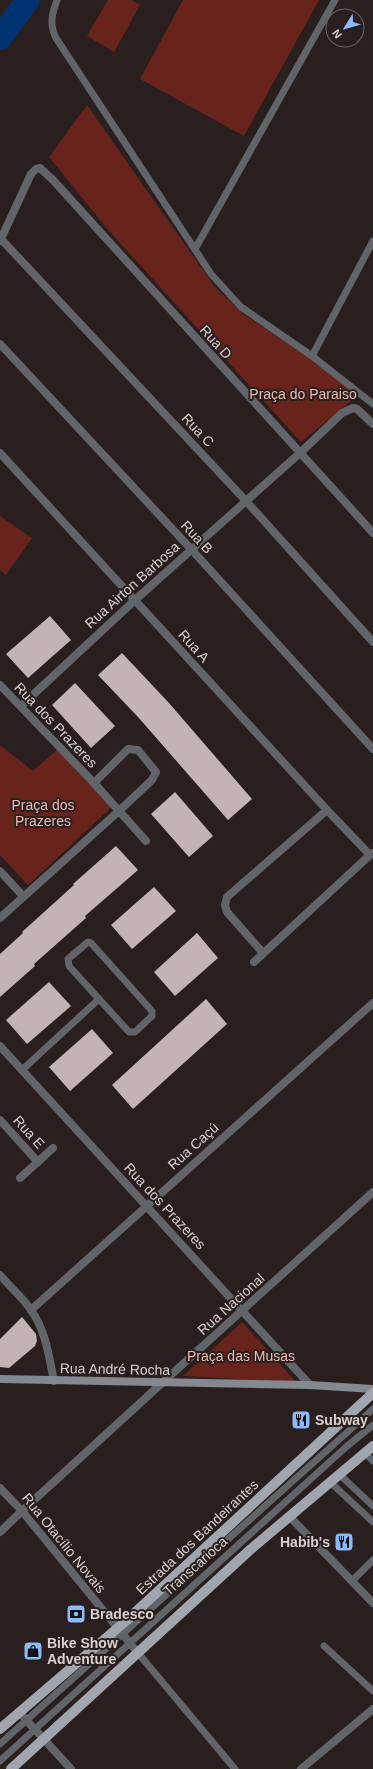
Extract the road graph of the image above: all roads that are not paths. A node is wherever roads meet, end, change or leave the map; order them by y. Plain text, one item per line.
1 (57, 0) edge
2 (335, 0) edge
3 (0, 240) edge
4 (373, 240) edge
5 (195, 249) junction
6 (0, 344) edge
7 (312, 356) junction
8 (373, 404) edge
9 (373, 424) edge
10 (0, 453) edge
11 (300, 453) junction
12 (246, 501) junction
13 (373, 533) edge
14 (191, 549) junction
15 (134, 600) junction
16 (373, 642) edge
17 (0, 684) edge
18 (21, 706) junction
19 (373, 749) edge
20 (94, 783) junction
21 (120, 810) junction
22 (327, 810) junction
23 (146, 841) dead end
24 (372, 854) edge
25 (0, 870) edge
26 (23, 896) junction
27 (0, 918) edge
28 (263, 953) junction
29 (254, 962) dead end
30 (99, 999) junction
31 (373, 1003) edge
32 (0, 1046) edge
33 (22, 1070) junction
34 (0, 1120) edge
35 (53, 1148) dead end
36 (38, 1162) junction
37 (20, 1178) dead end
38 (373, 1192) edge
39 (147, 1206) junction
40 (0, 1275) edge
41 (31, 1310) junction
42 (243, 1311) junction
43 (0, 1380) edge
44 (54, 1381) junction
45 (162, 1383) junction
46 (310, 1385) junction
47 (373, 1389) edge
48 (373, 1393) edge
49 (373, 1410) edge
50 (373, 1425) edge
51 (369, 1450) edge
52 (373, 1460) edge
53 (334, 1478) junction
54 (0, 1488) edge
55 (373, 1506) edge
56 (22, 1511) junction
57 (289, 1516) junction
58 (373, 1517) edge
59 (373, 1522) edge
60 (0, 1532) edge
61 (373, 1560) edge
62 (352, 1581) junction
63 (373, 1604) edge
64 (119, 1632) junction
65 (128, 1643) junction
66 (324, 1646) dead end
67 (138, 1653) junction
68 (373, 1690) edge
69 (373, 1709) edge
70 (23, 1716) junction
71 (34, 1728) junction
72 (0, 1729) edge
73 (44, 1739) junction
74 (0, 1744) edge
75 (0, 1761) edge
76 (11, 1769) edge
77 (71, 1769) edge
78 (235, 1769) edge
79 (301, 1769) edge

1 - 5 lane
2 - 5 lane
3 - 11 street, Rua D
3 - 12 street, Rua C
4 - 7 lane
5 - 7 lane
6 - 14 street, Rua B
7 - 8 lane
9 - 11 street, Rua Airton Barbosa
10 - 15 street, Rua A
11 - 12 street, Rua Airton Barbosa
11 - 13 street, Rua D
12 - 14 street, Rua Airton Barbosa
12 - 16 street, Rua C
14 - 15 street, Rua Airton Barbosa
14 - 19 street, Rua B
15 - 18 street, Rua Airton Barbosa
15 - 22 street, Rua A
17 - 18 street, Rua dos Prazeres
18 - 20 street, Rua dos Prazeres
20 - 21 street, Rua dos Prazeres
20 - 21 street, Rua dos Prazeres
21 - 23 street, Rua dos Prazeres
21 - 26 street, Rua dos Prazeres
22 - 24 street, Rua A
22 - 28 street
24 - 28 street, Rua A
25 - 26 street
26 - 27 street, Rua dos Prazeres
28 - 29 street, Rua A
30 - 30 lane
30 - 33 lane
31 - 39 street, Rua Caçú
32 - 33 street, Rua dos Prazeres
33 - 39 street, Rua dos Prazeres
34 - 36 street, Rua E
35 - 36 street
36 - 37 street
38 - 42 street, Rua Nacional
39 - 41 street, Rua Caçú
39 - 42 street, Rua dos Prazeres
40 - 41 street
41 - 44 street
42 - 45 street, Rua Nacional
42 - 46 street, Rua dos Prazeres
43 - 44 main road, Rua André Rocha
44 - 45 main road, Rua André Rocha
45 - 46 main road, Rua André Rocha
45 - 56 street, Rua Nacional
46 - 47 main road, Rua André Rocha
48 - 64 main road, Estrada dos Bandeirantes
49 - 64 lane, Transcarioca
50 - 65 lane, Transcarioca
51 - 52 lane
51 - 53 main road
53 - 55 lane
53 - 57 main road
53 - 58 lane
53 - 59 lane
54 - 56 street, Rua Otacílio Novais
56 - 60 street, Rua Nacional
56 - 64 street, Rua Otacílio Novais
57 - 62 street
57 - 67 main road
61 - 62 lane
62 - 63 street
64 - 65 street, Rua Otacílio Novais
64 - 70 main road, Estrada dos Bandeirantes
65 - 67 street, Rua Otacílio Novais
65 - 71 lane, Transcarioca
66 - 68 lane
67 - 73 main road
67 - 78 lane
69 - 79 street
70 - 71 street
70 - 72 main road, Estrada dos Bandeirantes
70 - 74 lane
71 - 73 street
71 - 75 lane, Transcarioca
73 - 76 main road
73 - 77 street

